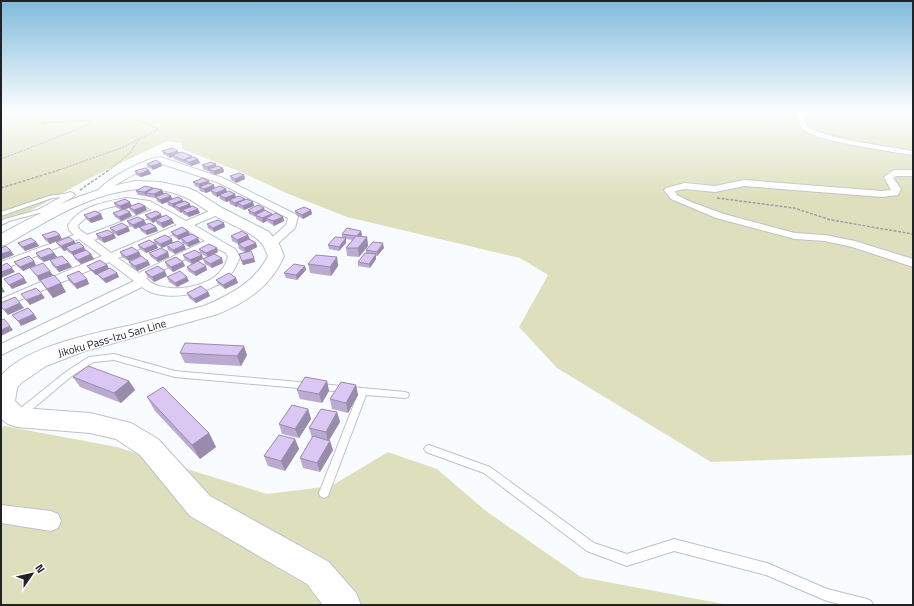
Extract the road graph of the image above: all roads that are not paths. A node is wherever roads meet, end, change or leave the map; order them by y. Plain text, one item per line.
1 (848, 141) edge
2 (913, 153) edge
3 (913, 173) edge
4 (102, 192) junction
5 (70, 195) joint
6 (160, 210) junction
7 (46, 212) junction
8 (218, 212) junction
9 (1, 214) edge
10 (1, 223) edge
11 (186, 225) junction
12 (84, 237) junction
13 (1, 241) edge
14 (214, 241) junction
15 (271, 244) junction
16 (110, 257) junction
17 (913, 263) edge
18 (1, 266) edge
19 (140, 280) junction
20 (1, 304) edge
21 (1, 350) edge
22 (363, 391) junction
23 (405, 395) dead end
24 (17, 417) junction
25 (429, 449) dead end
26 (324, 493) dead end
27 (1, 514) edge
28 (51, 521) dead end
29 (344, 605) edge
30 (867, 605) edge

1 - 2 street
3 - 17 street
4 - 7 main road
4 - 8 main road
4 - 15 street
5 - 7 street
5 - 9 lane
6 - 11 street
6 - 12 street
6 - 12 street
7 - 10 lane
7 - 13 main road
8 - 11 street
8 - 15 main road
11 - 14 street
11 - 16 street
12 - 16 street
12 - 18 street
14 - 19 street
14 - 19 street
15 - 24 main road, Jikoku Pass-Izu San Line
16 - 19 street
16 - 20 street
19 - 21 street
22 - 23 lane
22 - 24 lane
22 - 26 lane
24 - 29 main road
25 - 30 lane
27 - 28 street

